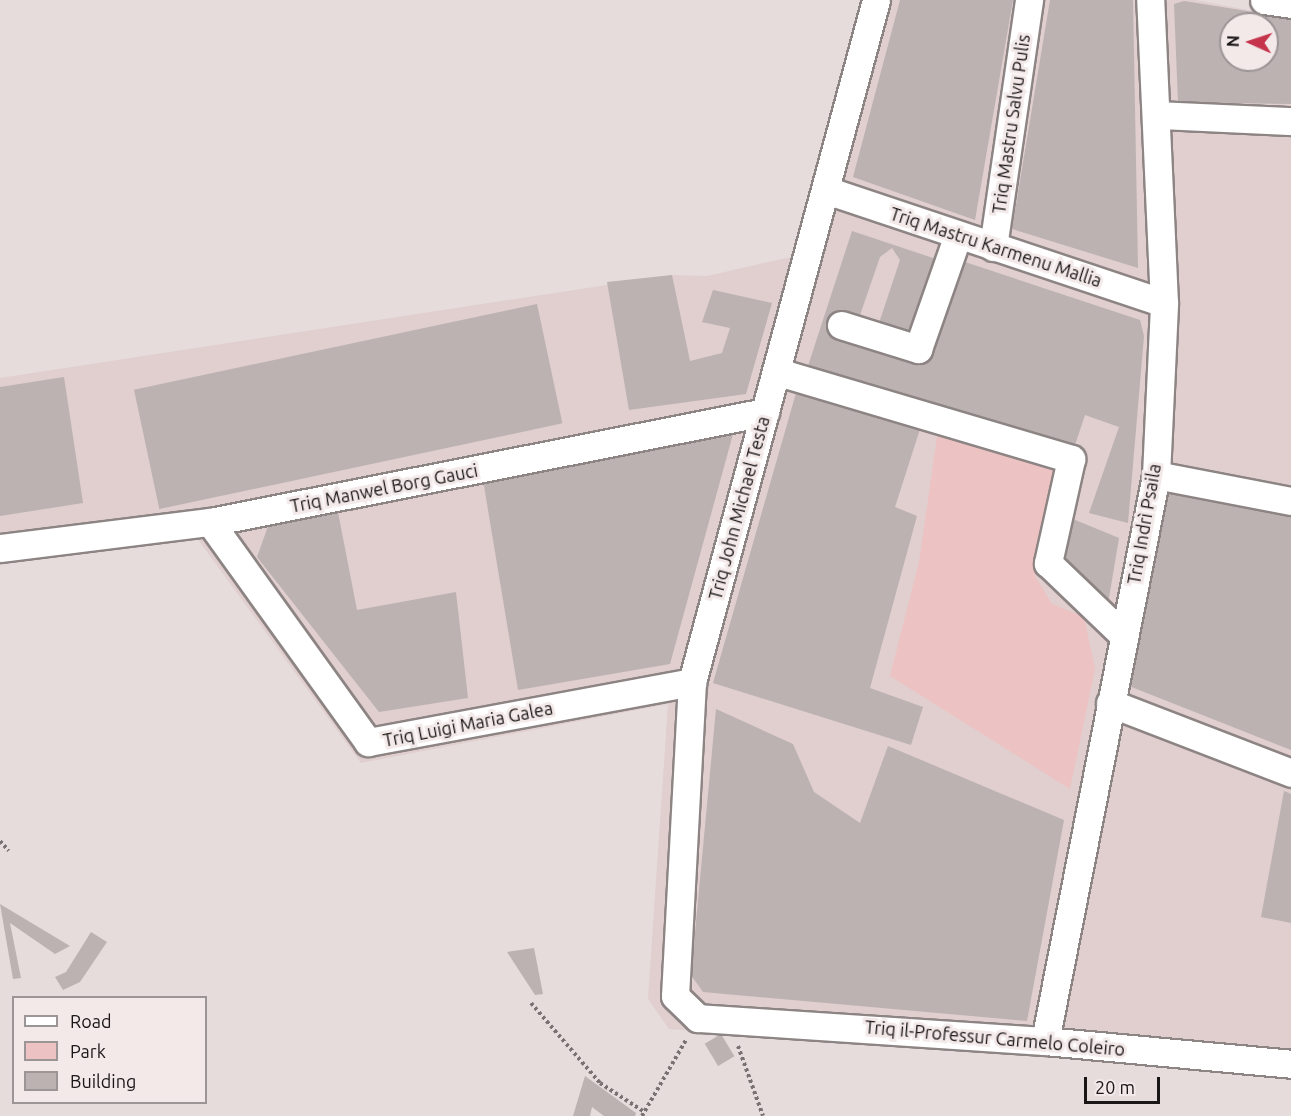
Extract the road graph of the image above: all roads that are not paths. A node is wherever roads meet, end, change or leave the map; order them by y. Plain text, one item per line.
1 (876, 0) edge
2 (1029, 0) edge
3 (1150, 0) edge
4 (1264, 0) edge
5 (1291, 4) edge
6 (1158, 115) junction
7 (1291, 121) edge
8 (829, 191) junction
9 (958, 235) junction
10 (993, 247) junction
11 (1164, 303) junction
12 (841, 325) dead end
13 (778, 372) junction
14 (765, 412) junction
15 (1156, 475) junction
16 (1291, 501) edge
17 (210, 522) junction
18 (0, 548) edge
19 (1124, 634) junction
20 (692, 682) junction
21 (1110, 703) junction
22 (1291, 773) edge
23 (698, 1018) joint
24 (1045, 1041) junction
25 (1291, 1064) edge

1 - 8 street, Triq John Michael Testa
2 - 10 street, Triq Mastru Salvu Pulis
3 - 6 street, Triq Indrì Psaila
4 - 5 street
6 - 7 street
6 - 11 street, Triq Indrì Psaila
8 - 9 street, Triq Mastru Karmenu Mallia
8 - 13 street, Triq John Michael Testa
9 - 10 street, Triq Mastru Karmenu Mallia
9 - 12 street
10 - 11 street, Triq Mastru Karmenu Mallia
11 - 15 street, Triq Indrì Psaila
13 - 14 street, Triq John Michael Testa
13 - 19 street
14 - 17 street, Triq Manwel Borg Gauci
14 - 20 street, Triq John Michael Testa
15 - 16 street
15 - 19 street, Triq Indrì Psaila
17 - 18 street, Triq Manwel Borg Gauci
17 - 20 street, Triq Luigi Maria Galea
19 - 21 street, Triq Indrì Psaila
20 - 23 street, Triq John Michael Testa
21 - 22 street
21 - 24 street, Triq Indrì Psaila
23 - 24 street, Triq il-Professur Carmelo Coleiro
24 - 25 street, Triq il-Professur Carmelo Coleiro

